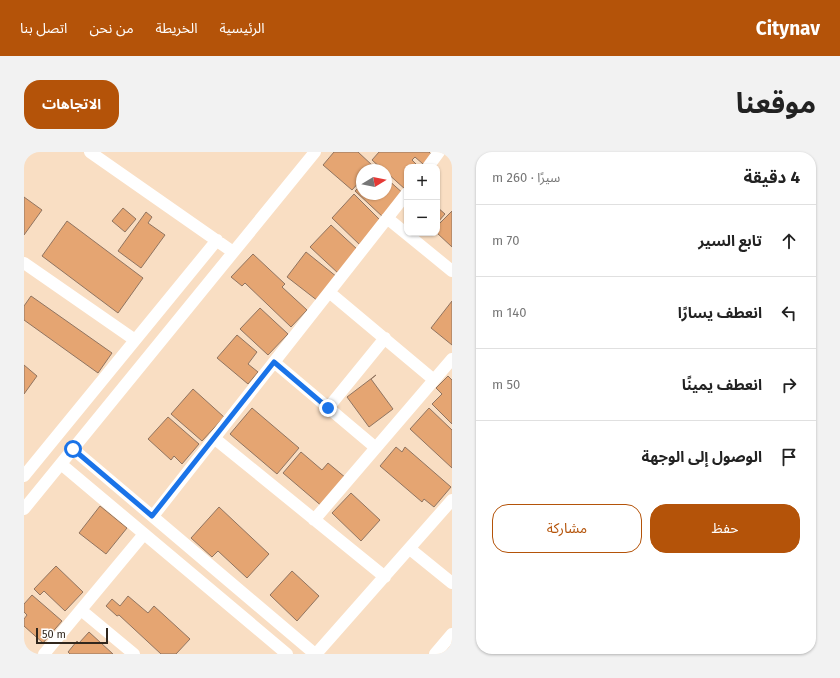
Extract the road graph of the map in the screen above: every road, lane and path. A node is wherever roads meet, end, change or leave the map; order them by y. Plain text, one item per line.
1 (90, 152) edge
2 (314, 152) edge
3 (439, 152) edge
4 (430, 164) edge
5 (404, 197) edge
6 (388, 218) junction
7 (217, 240) junction
8 (233, 252) junction
9 (26, 268) edge
10 (452, 271) edge
11 (329, 292) junction
12 (385, 338) junction
13 (135, 340) junction
14 (452, 359) edge
15 (274, 362) junction
16 (434, 380) junction
17 (328, 408) junction
18 (214, 438) junction
19 (376, 448) junction
20 (73, 449) junction
21 (61, 464) junction
22 (24, 476) edge
23 (452, 500) edge
24 (24, 509) edge
25 (152, 516) junction
26 (314, 520) junction
27 (144, 534) junction
28 (410, 548) junction
29 (385, 577) junction
30 (452, 583) edge
31 (81, 610) junction
32 (451, 636) edge
33 (44, 654) edge
34 (134, 654) edge
35 (287, 654) edge
36 (316, 654) edge
37 (435, 654) edge

1 - 7 street
2 - 8 street
3 - 4 street
5 - 6 street
6 - 10 street
6 - 11 street
7 - 8 street
7 - 13 street
8 - 20 street
9 - 13 street
11 - 12 street
11 - 15 street
12 - 16 street
12 - 17 street
13 - 22 street
14 - 16 street
15 - 17 street
15 - 18 street
16 - 19 street
17 - 19 street
18 - 25 street
18 - 26 street
19 - 26 street
20 - 21 street
20 - 25 street
21 - 24 street
21 - 27 street
23 - 28 street
25 - 36 street
26 - 29 street
27 - 31 street
27 - 35 street
28 - 29 street
28 - 30 street
29 - 36 street
31 - 33 street
31 - 34 street
32 - 37 street

